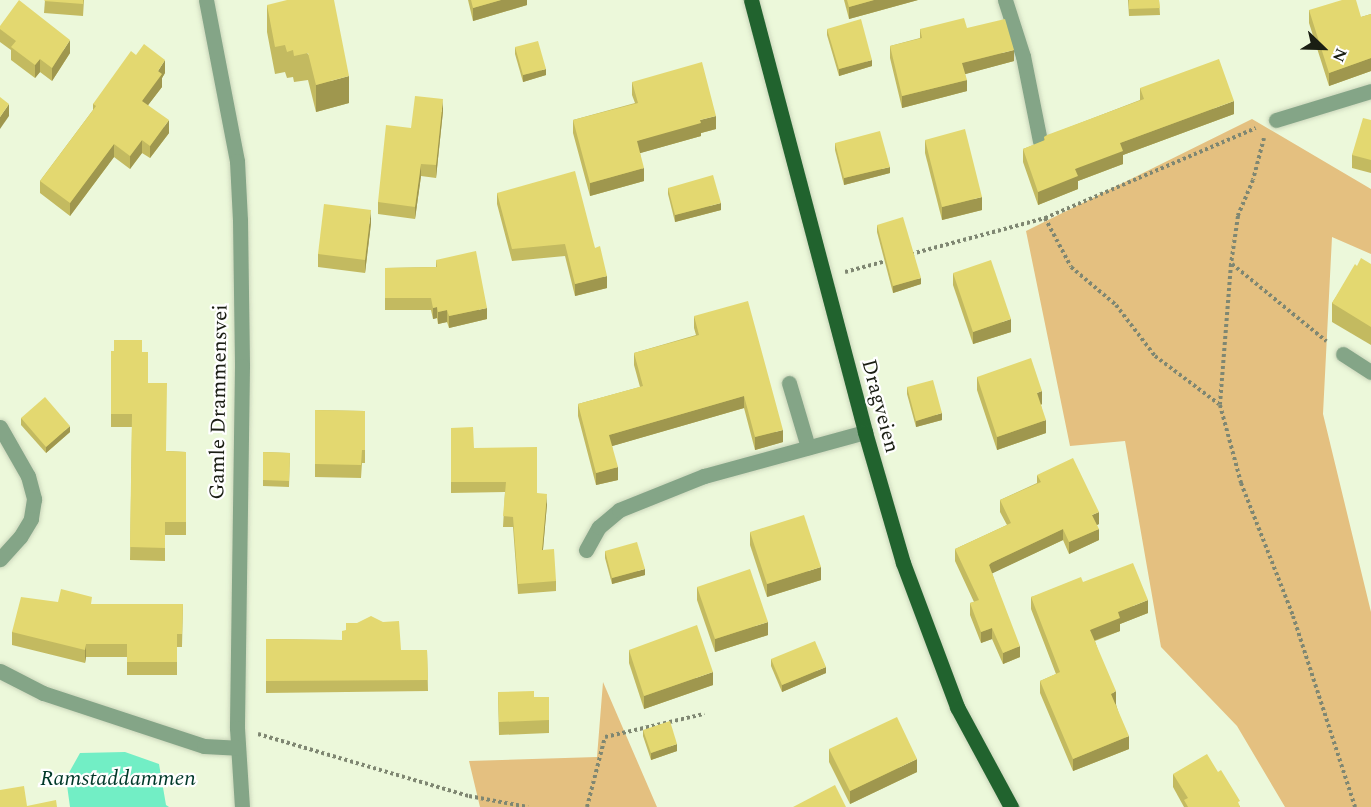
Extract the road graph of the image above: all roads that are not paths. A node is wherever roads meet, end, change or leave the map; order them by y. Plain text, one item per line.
1 (206, 0) edge
2 (751, 0) edge
3 (1005, 0) edge
4 (1371, 91) edge
5 (1276, 120) road end
6 (1040, 141) edge
7 (1342, 354) road end
8 (1371, 372) edge
9 (789, 383) dead end
10 (0, 427) edge
11 (865, 432) junction
12 (808, 447) junction
13 (586, 550) dead end
14 (0, 560) edge
15 (0, 671) edge
16 (237, 748) junction
17 (242, 807) edge
18 (1011, 807) edge

1 - 16 street, Gamle Drammensvei
2 - 11 main road, Dragveien
3 - 6 street
4 - 5 street
7 - 8 street
9 - 12 street
10 - 14 street
11 - 12 street
11 - 18 main road, Dragveien
12 - 13 street
15 - 16 street
16 - 17 street, Gamle Drammensvei

